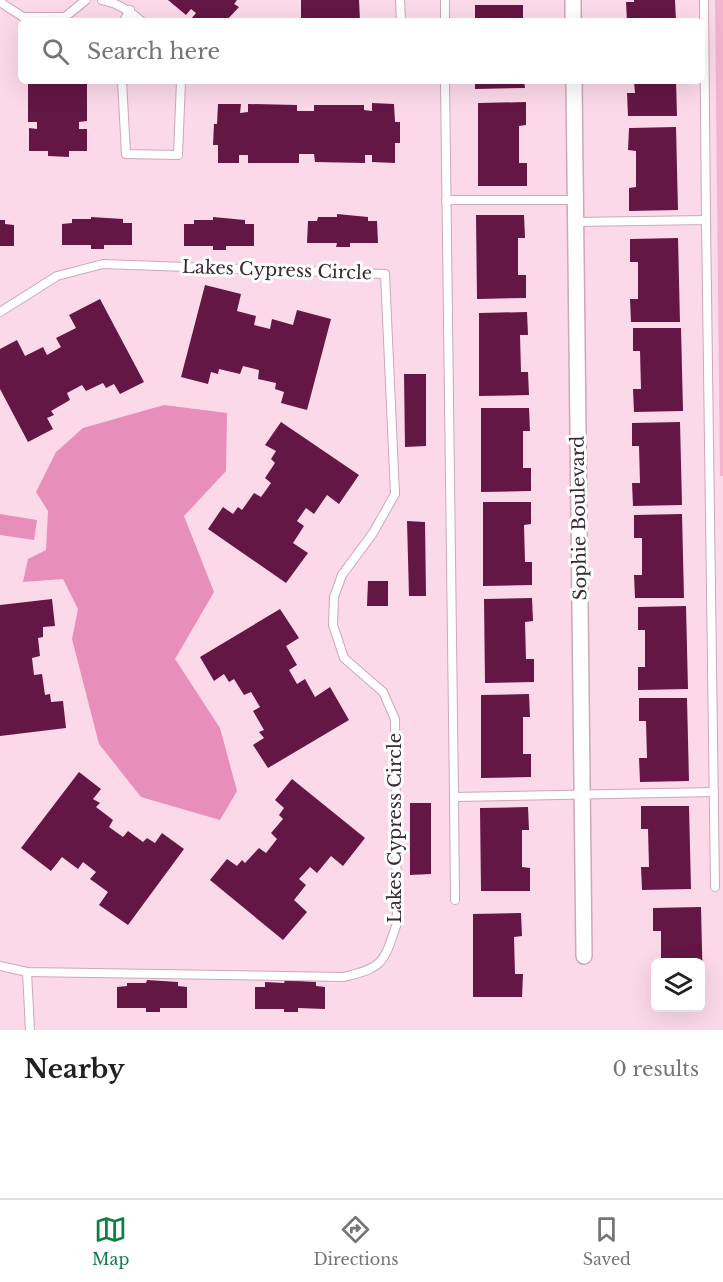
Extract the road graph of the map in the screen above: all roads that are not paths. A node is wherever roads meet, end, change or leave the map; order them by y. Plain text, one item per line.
1 (86, 0) edge
2 (102, 0) edge
3 (400, 0) edge
4 (445, 0) edge
5 (573, 0) edge
6 (704, 0) edge
7 (0, 2) edge
8 (129, 10) junction
9 (125, 18) edge
10 (138, 18) edge
11 (401, 18) edge
12 (445, 18) edge
13 (573, 18) edge
14 (704, 18) edge
15 (122, 84) edge
16 (181, 84) edge
17 (445, 84) edge
18 (574, 84) edge
19 (705, 84) edge
20 (446, 200) junction
21 (575, 200) junction
22 (706, 220) junction
23 (575, 222) junction
24 (0, 312) edge
25 (714, 792) junction
26 (582, 794) junction
27 (454, 797) junction
28 (715, 887) dead end
29 (455, 900) dead end
30 (585, 956) dead end
31 (0, 966) edge
32 (27, 972) junction
33 (30, 1030) edge

1 - 7 lane
2 - 8 lane
3 - 11 lane
4 - 12 lane
5 - 13 street
6 - 14 lane
8 - 9 lane
8 - 10 lane
15 - 16 lane
17 - 20 lane
18 - 21 street, Sophie Boulevard
19 - 22 lane
20 - 21 lane
20 - 27 lane
21 - 23 street, Sophie Boulevard
22 - 23 lane
22 - 25 lane
23 - 26 street, Sophie Boulevard
24 - 32 lane, Lakes Cypress Circle
25 - 26 lane
25 - 28 lane
26 - 27 lane
26 - 30 street, Sophie Boulevard
27 - 29 lane
31 - 32 lane, Lakes Cypress Circle
32 - 33 lane

